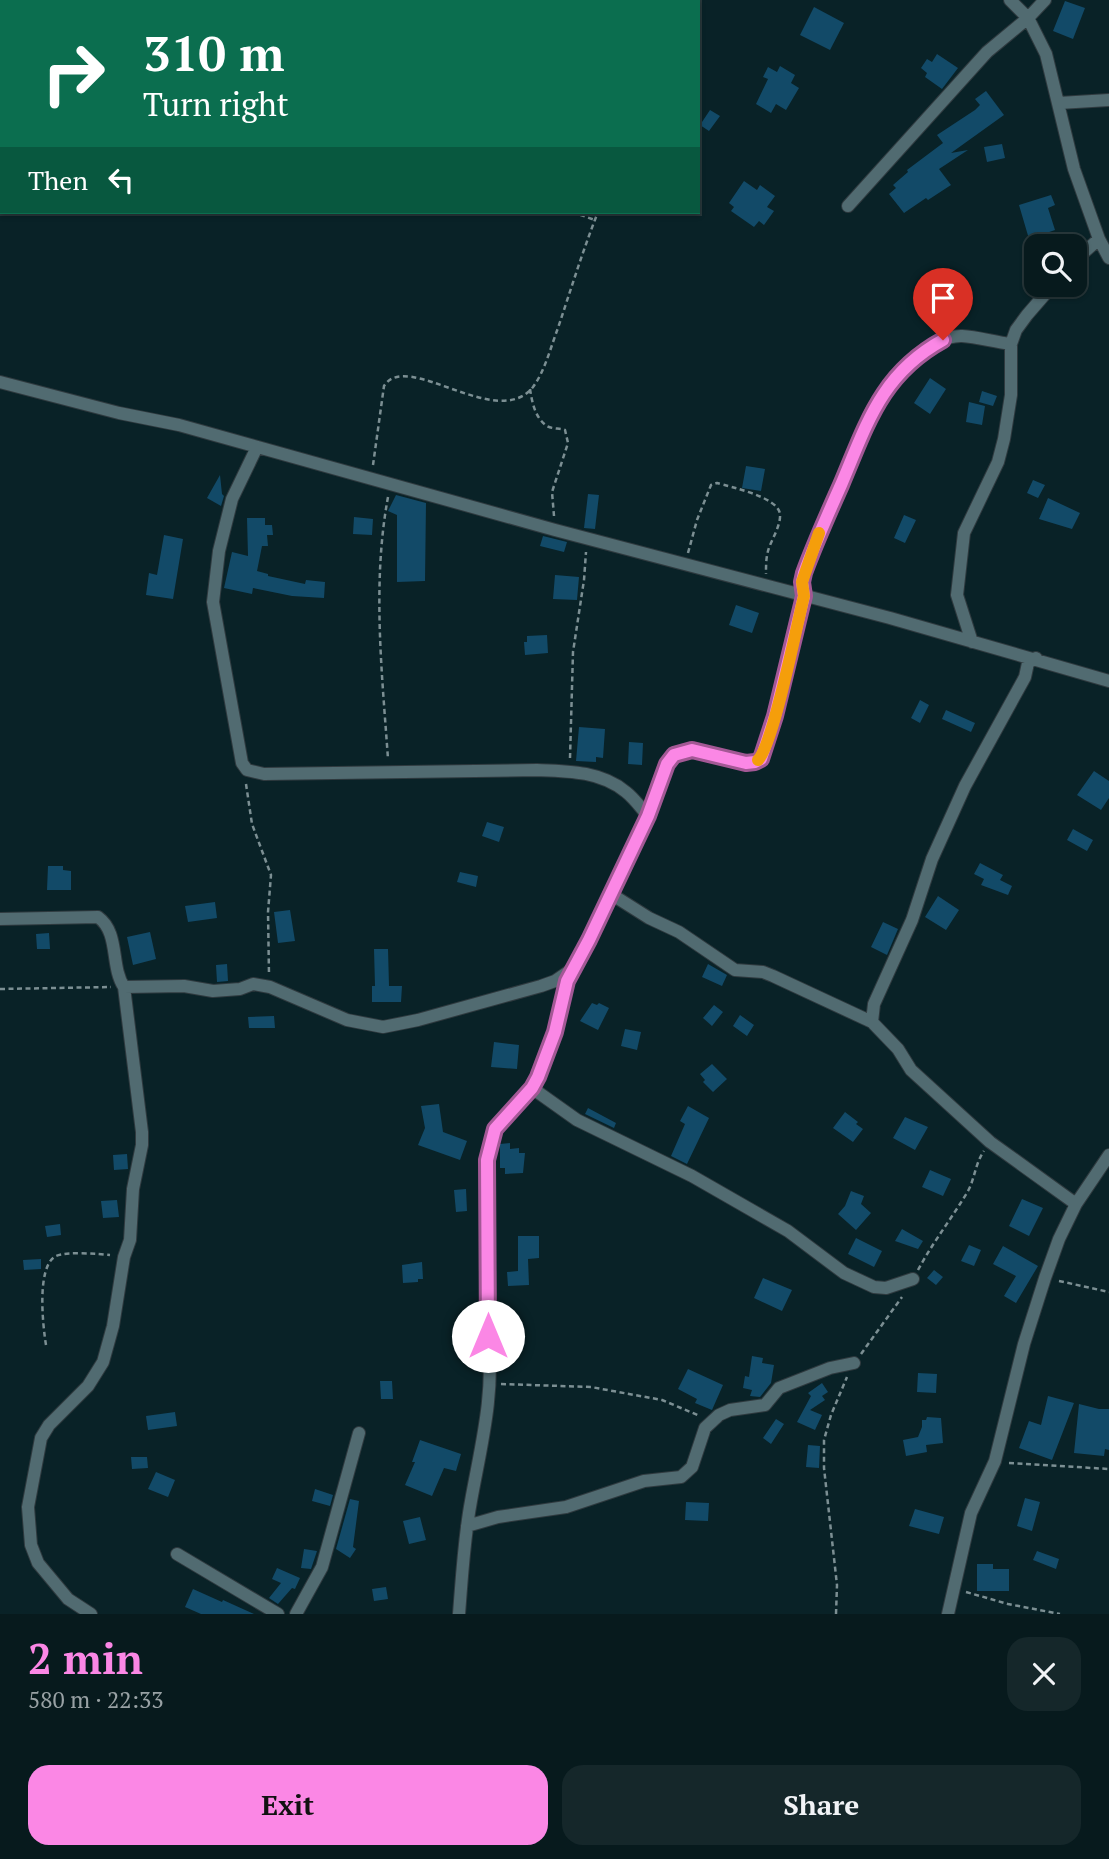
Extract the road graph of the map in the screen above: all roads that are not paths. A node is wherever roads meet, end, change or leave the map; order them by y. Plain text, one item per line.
1 (1010, 0) edge
2 (1045, 0) edge
3 (1028, 18) junction
4 (1109, 100) edge
5 (1059, 103) junction
6 (848, 206) dead end
7 (1099, 239) junction
8 (1087, 250) edge
9 (1109, 258) edge
10 (1043, 297) edge
11 (1011, 344) junction
12 (0, 382) edge
13 (257, 447) junction
14 (804, 596) junction
15 (972, 642) junction
16 (1035, 659) junction
17 (1109, 681) edge
18 (648, 816) junction
19 (611, 894) junction
20 (0, 919) edge
21 (574, 968) junction
22 (124, 987) junction
23 (872, 1022) junction
24 (532, 1088) junction
25 (1109, 1154) edge
26 (1076, 1204) junction
27 (913, 1279) road end
28 (854, 1363) road end
29 (359, 1433) dead end
30 (467, 1526) junction
31 (177, 1554) dead end
32 (91, 1614) edge
33 (278, 1614) edge
34 (296, 1614) edge
35 (458, 1614) edge
36 (948, 1614) edge

1 - 3 street
2 - 3 street
3 - 5 street
3 - 6 street
4 - 5 street
5 - 7 street
7 - 8 street
7 - 9 street
10 - 11 street
11 - 14 street
11 - 15 street
12 - 13 street
13 - 14 street
13 - 18 street
14 - 15 street
14 - 18 street
15 - 16 street
16 - 17 street
16 - 23 street
18 - 19 street
19 - 21 street
19 - 23 street
20 - 22 street
21 - 22 street
21 - 24 street
22 - 32 street
23 - 26 street
24 - 27 street
24 - 30 street
25 - 26 street
26 - 36 street
28 - 30 street
29 - 34 street
30 - 35 street
31 - 33 street

